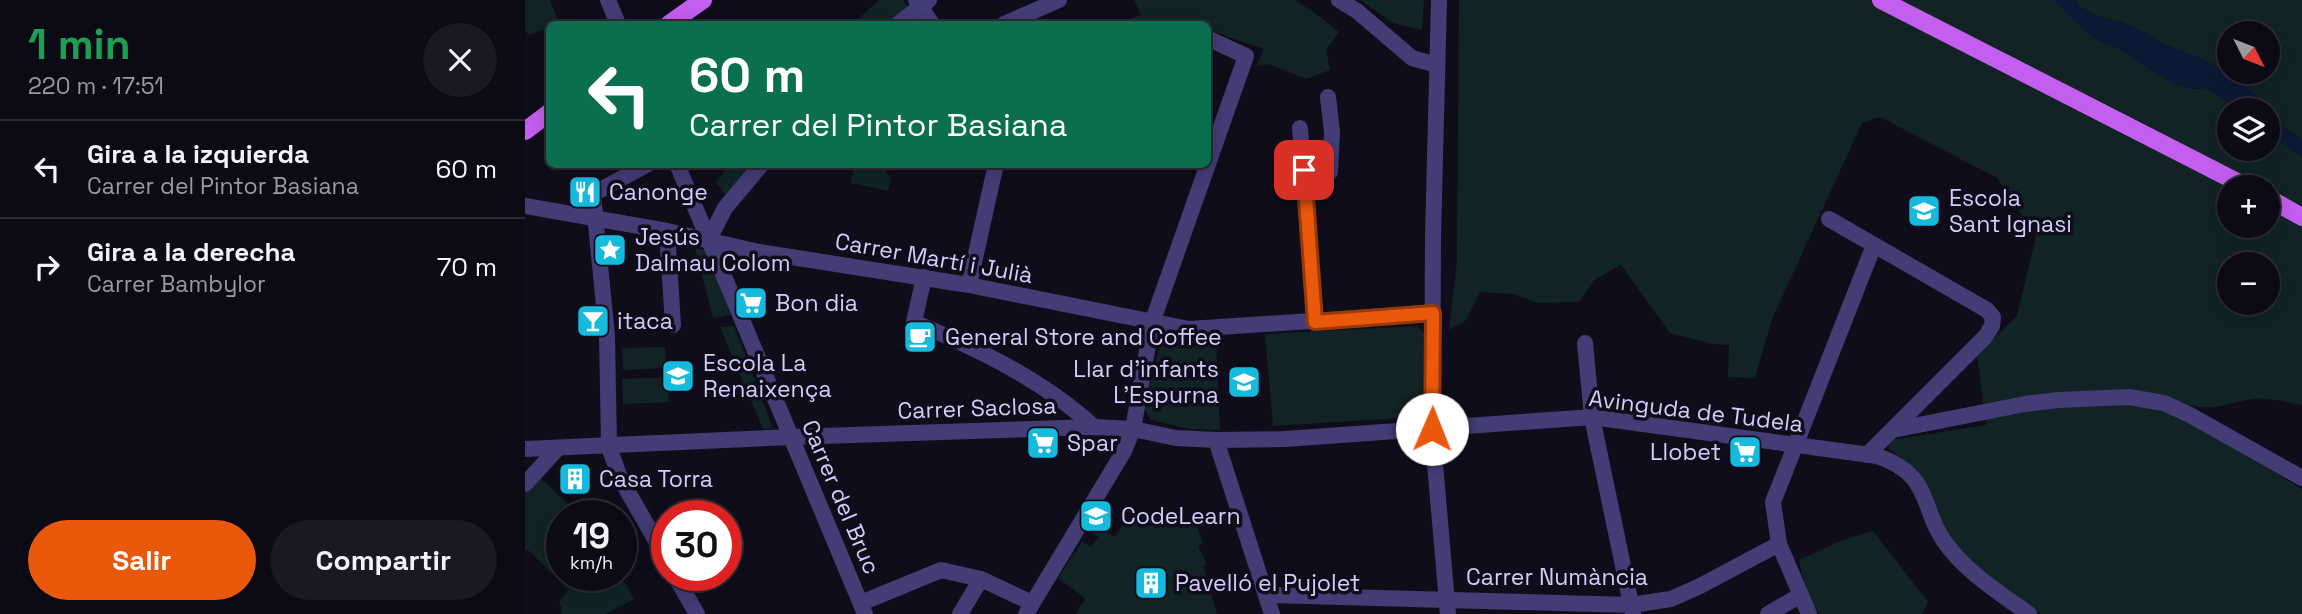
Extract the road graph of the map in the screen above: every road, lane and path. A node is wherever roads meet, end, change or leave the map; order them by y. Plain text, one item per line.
1 (608, 0) edge
2 (703, 0) edge
3 (1059, 0) edge
4 (1339, 0) edge
5 (1439, 0) edge
6 (1881, 0) edge
7 (922, 2) edge
8 (617, 21) edge
9 (673, 21) edge
10 (901, 21) edge
11 (931, 21) edge
12 (1011, 21) edge
13 (1211, 40) edge
14 (1437, 65) junction
15 (1328, 97) dead end
16 (546, 115) edge
17 (1300, 128) dead end
18 (525, 131) edge
19 (1211, 155) edge
20 (641, 168) edge
21 (679, 168) edge
22 (759, 168) edge
23 (995, 168) edge
24 (1207, 168) edge
25 (2224, 175) edge
26 (1306, 191) junction
27 (2280, 205) edge
28 (525, 206) edge
29 (2302, 217) edge
30 (1829, 219) dead end
31 (597, 220) junction
32 (667, 231) junction
33 (709, 239) junction
34 (1874, 244) junction
35 (924, 277) junction
36 (969, 285) junction
37 (1433, 313) junction
38 (1315, 322) junction
39 (1152, 323) junction
40 (673, 325) dead end
41 (1585, 343) dead end
42 (1592, 417) junction
43 (1094, 427) junction
44 (1133, 429) junction
45 (1432, 429) junction
46 (1893, 430) junction
47 (791, 437) junction
48 (1216, 440) junction
49 (1796, 446) junction
50 (609, 447) junction
51 (525, 449) edge
52 (557, 449) junction
53 (1872, 456) junction
54 (2302, 478) edge
55 (525, 484) edge
56 (651, 532) edge
57 (1779, 544) junction
58 (981, 579) junction
59 (684, 591) edge
60 (1266, 595) junction
61 (1801, 595) junction
62 (1447, 607) edge
63 (1029, 608) edge
64 (863, 609) edge
65 (1632, 610) edge
66 (697, 614) edge
67 (960, 614) edge
68 (1272, 614) edge
69 (1768, 614) edge
70 (1809, 614) edge
71 (2029, 614) edge

1 - 8 street
2 - 9 main road
3 - 12 street
4 - 14 street
5 - 14 street
6 - 25 main road
7 - 10 street
7 - 11 street
13 - 19 street
14 - 37 street
15 - 26 street
16 - 18 main road
17 - 26 street
20 - 31 street
21 - 33 street, Carrer del Bruc
22 - 33 street
23 - 36 street
24 - 39 street
26 - 38 street
27 - 29 main road
28 - 31 street, Carrer Martí i Julià
30 - 34 street
31 - 32 street, Carrer Martí i Julià
31 - 50 street
32 - 33 street, Carrer Martí i Julià
32 - 40 street
33 - 35 street, Carrer Martí i Julià
33 - 47 street, Carrer del Bruc
34 - 46 street
34 - 49 street
35 - 36 street, Carrer Martí i Julià
35 - 43 street
36 - 39 street, Carrer Martí i Julià
37 - 38 street, Carrer Martí i Julià
37 - 45 street
38 - 39 street, Carrer Martí i Julià
39 - 44 street
41 - 42 street
42 - 45 street, Avinguda de Tudela
42 - 49 street, Avinguda de Tudela
42 - 65 street
43 - 44 street, Carrer Saclosa
43 - 47 street, Carrer Saclosa
44 - 48 street, Avinguda de Tudela
44 - 63 street
45 - 48 street, Avinguda de Tudela
45 - 62 street
46 - 53 street
46 - 54 street
47 - 50 street
47 - 64 street, Carrer del Bruc
48 - 60 street
49 - 53 street, Avinguda de Tudela
49 - 57 street
50 - 52 street
50 - 56 street
51 - 52 street
52 - 55 street
53 - 71 street, Avinguda de Tudela
57 - 61 street
57 - 65 street, Carrer Numància
58 - 63 street
58 - 64 street
58 - 67 street
59 - 66 street
60 - 62 street, Carrer Numància
60 - 68 street
61 - 69 street
61 - 70 street
62 - 65 street, Carrer Numància

